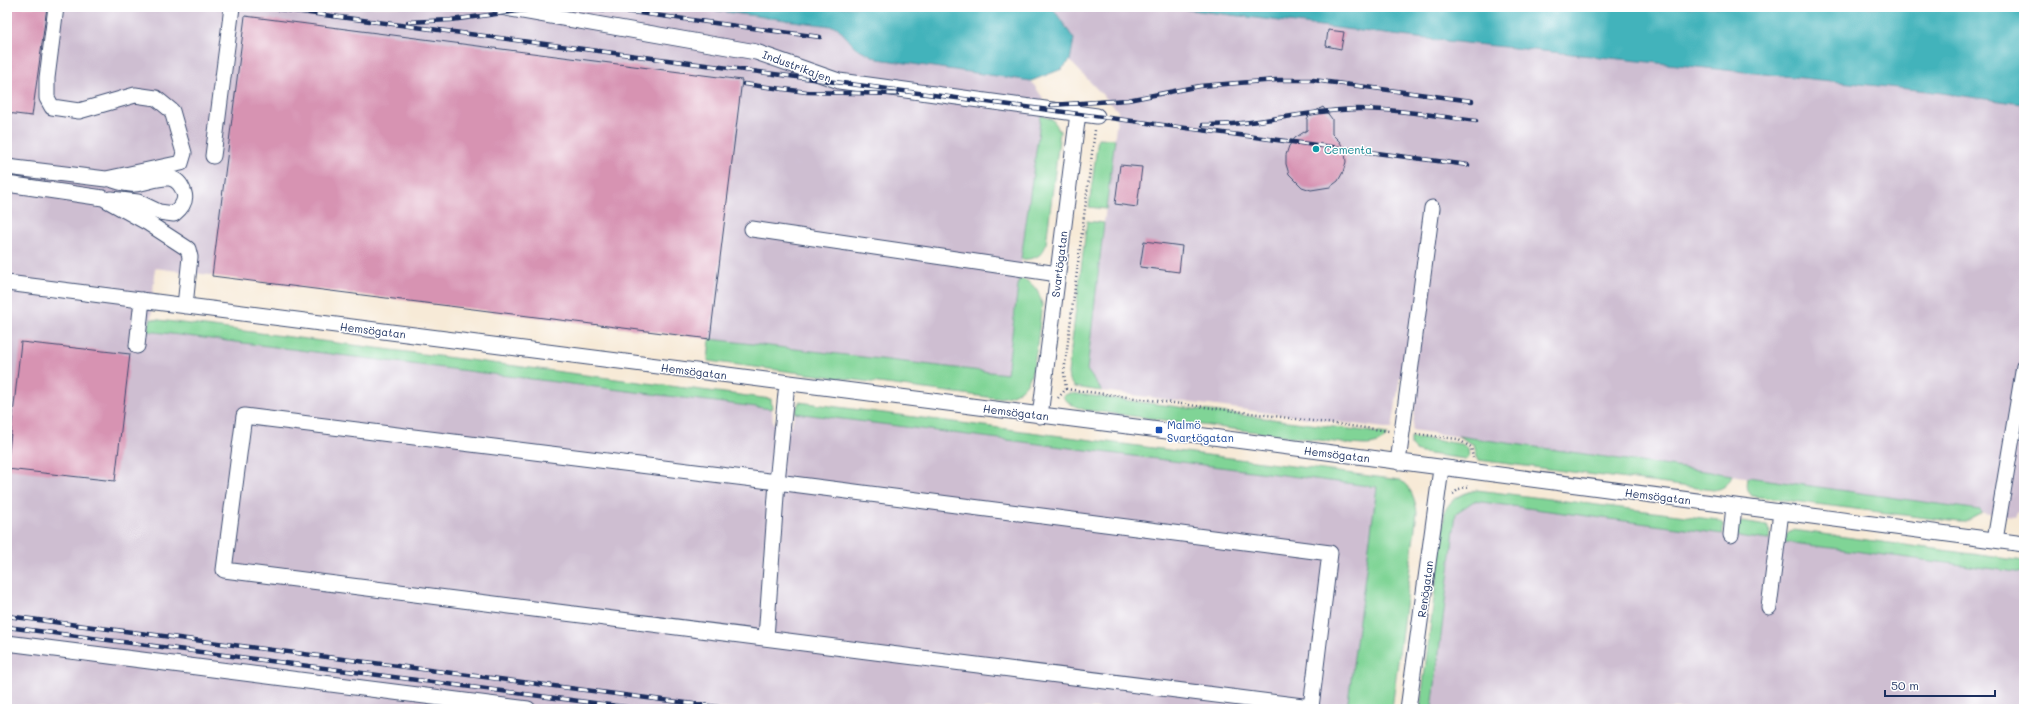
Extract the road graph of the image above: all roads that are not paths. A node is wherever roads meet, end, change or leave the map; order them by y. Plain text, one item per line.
1 (56, 7) edge
2 (232, 7) edge
3 (500, 7) edge
4 (1078, 113) junction
5 (1097, 116) road end
6 (213, 156) dead end
7 (7, 166) edge
8 (106, 179) junction
9 (7, 184) edge
10 (100, 197) junction
11 (1432, 208) dead end
12 (752, 229) dead end
13 (1058, 274) junction
14 (7, 283) edge
15 (142, 300) junction
16 (185, 306) junction
17 (138, 346) dead end
18 (2024, 366) edge
19 (787, 382) junction
20 (1040, 416) junction
21 (1398, 462) junction
22 (1441, 469) junction
23 (777, 482) junction
24 (1734, 506) junction
25 (1781, 512) junction
26 (1730, 535) dead end
27 (1996, 540) junction
28 (2024, 544) edge
29 (1769, 607) dead end
30 (766, 638) junction
31 (7, 643) edge
32 (528, 709) edge
33 (1408, 709) edge

1 - 8 street
2 - 6 street
3 - 4 street, Industrikajen
4 - 5 street, Industrikajen
4 - 13 street, Svartögatan
7 - 8 street
8 - 10 street
9 - 10 street
10 - 16 street
11 - 21 street
12 - 13 street
13 - 20 street, Svartögatan
14 - 15 street, Hemsögatan
15 - 16 street, Hemsögatan
15 - 17 street
16 - 19 street, Hemsögatan
18 - 27 street
19 - 20 street, Hemsögatan
19 - 23 street
20 - 21 street, Hemsögatan
21 - 22 street, Hemsögatan
22 - 24 street, Hemsögatan
22 - 33 street, Renögatan
23 - 30 street
23 - 30 street
23 - 30 street
24 - 25 street, Hemsögatan
24 - 26 street
25 - 27 street, Hemsögatan
25 - 29 street
27 - 28 street, Hemsögatan
31 - 32 street

